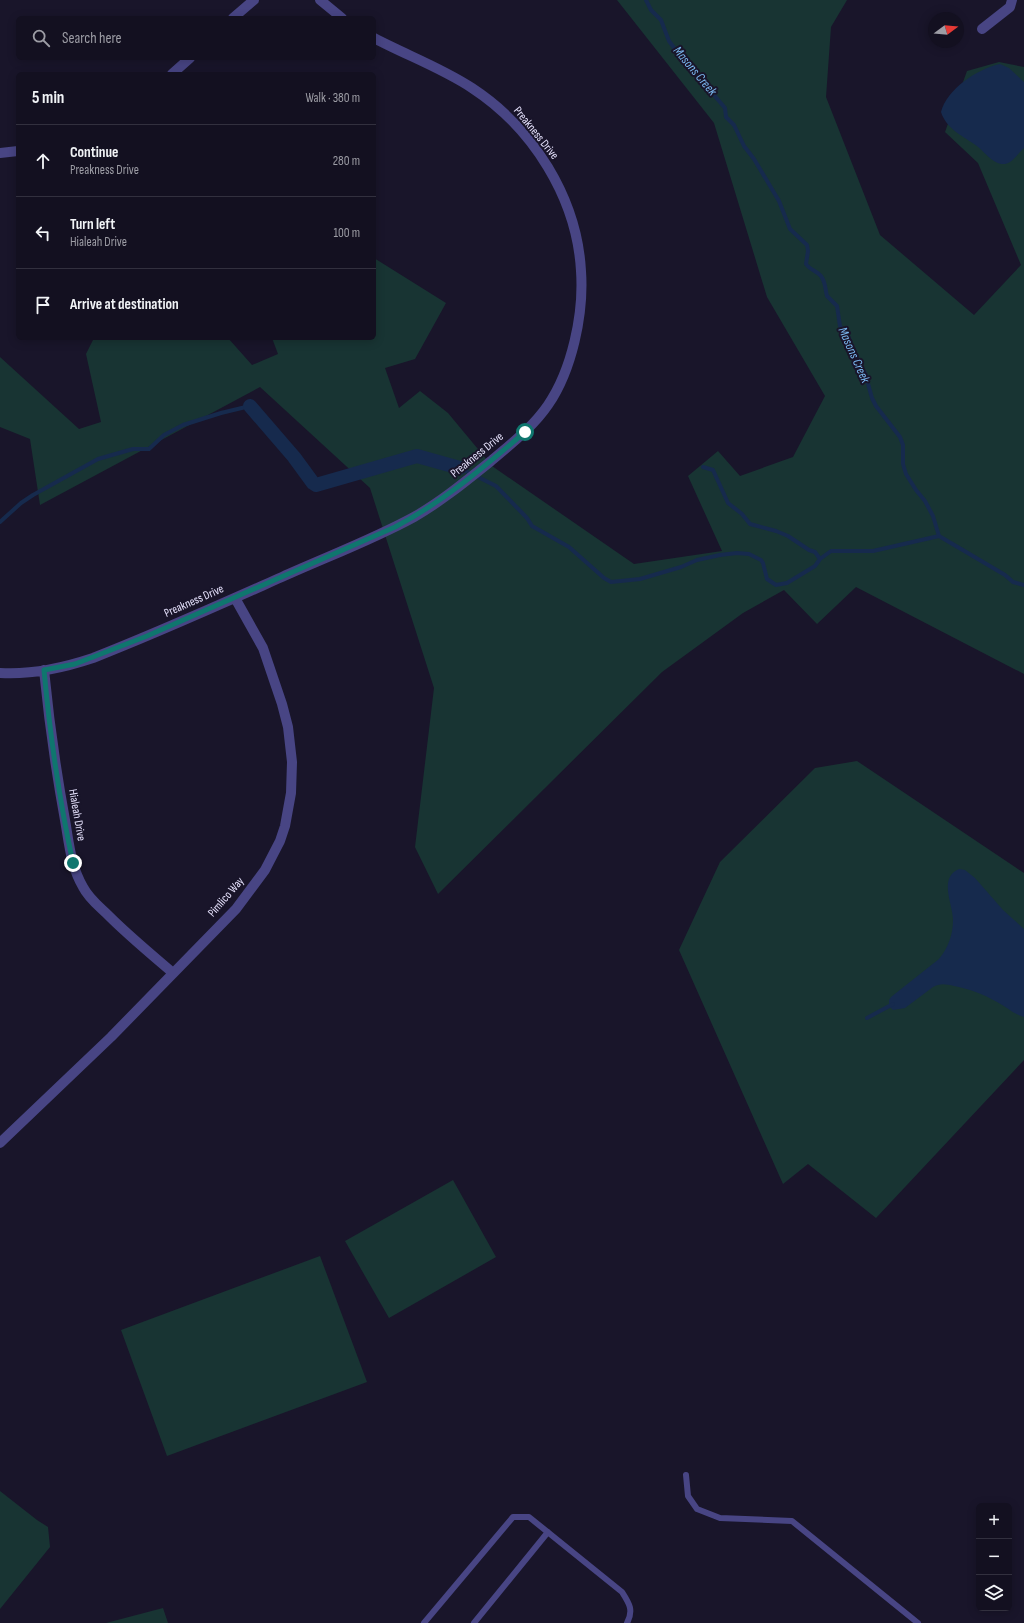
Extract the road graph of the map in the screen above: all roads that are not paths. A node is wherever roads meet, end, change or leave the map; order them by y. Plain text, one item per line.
1 (254, 0) edge
2 (320, 0) edge
3 (1012, 0) edge
4 (236, 16) edge
5 (340, 16) edge
6 (982, 29) dead end
7 (376, 39) edge
8 (188, 60) edge
9 (174, 72) edge
10 (16, 151) edge
11 (0, 153) edge
12 (235, 598) junction
13 (44, 670) junction
14 (0, 673) edge
15 (173, 973) junction
16 (0, 1143) edge
17 (686, 1475) dead end
18 (548, 1532) junction
19 (424, 1623) edge
20 (474, 1623) edge
21 (627, 1623) edge
22 (918, 1623) edge

1 - 4 street
2 - 5 street
3 - 6 street
7 - 12 street, Preakness Drive
8 - 9 street
10 - 11 street
12 - 13 street, Preakness Drive
12 - 15 street, Pimlico Way
13 - 14 street, Preakness Drive
13 - 15 street, Hialeah Drive
15 - 16 street, Pimlico Way
17 - 22 lane
18 - 19 lane
18 - 20 lane
18 - 21 lane

